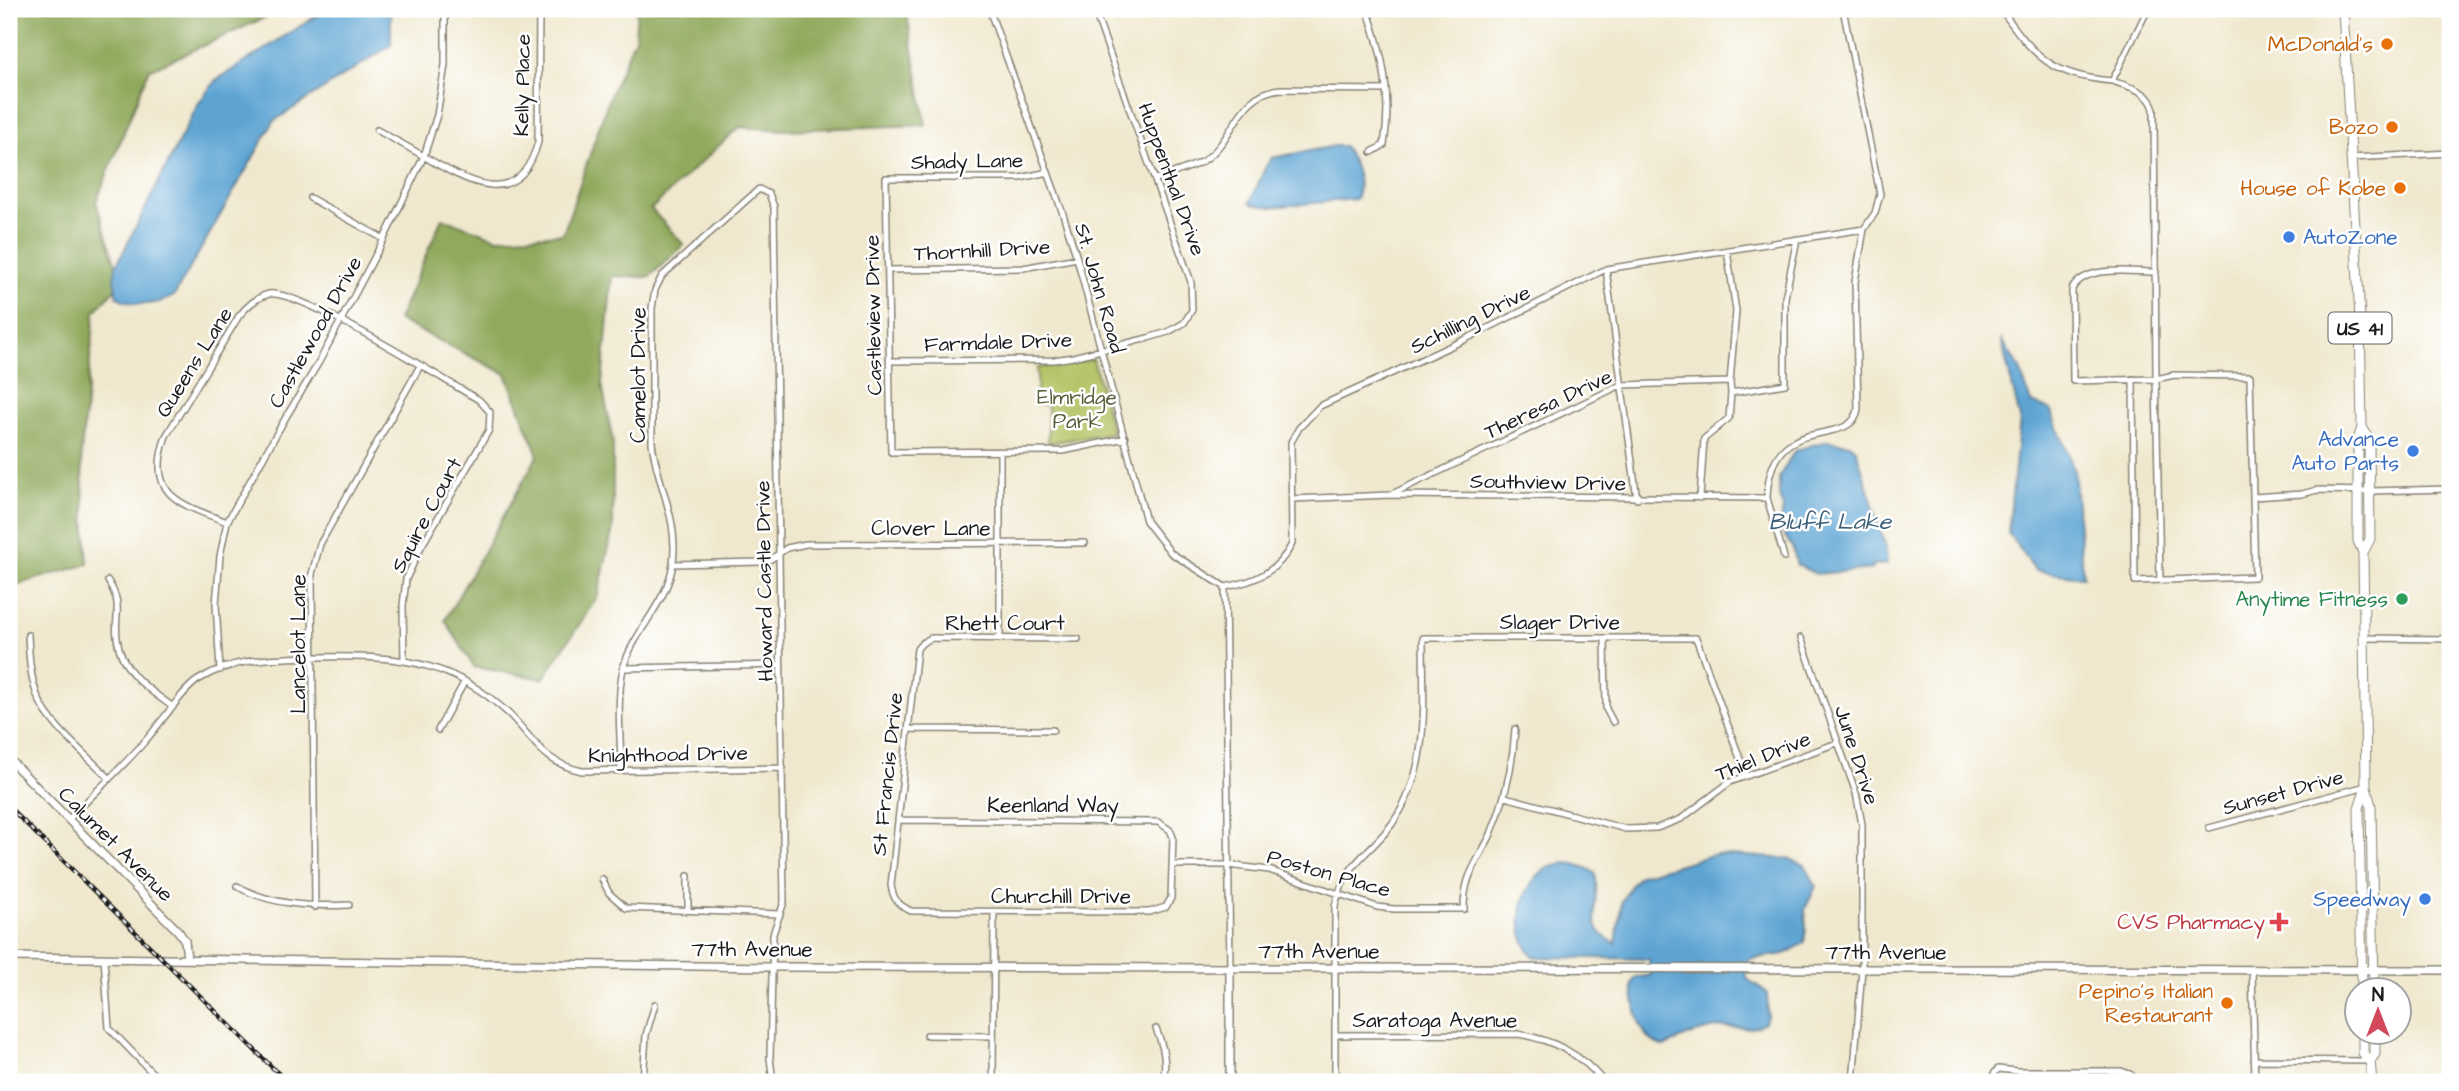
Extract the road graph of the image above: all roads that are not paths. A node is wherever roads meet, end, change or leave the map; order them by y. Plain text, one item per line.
1 (445, 9) edge
2 (539, 9) edge
3 (989, 9) edge
4 (1094, 9) edge
5 (1367, 9) edge
6 (1843, 9) edge
7 (2001, 9) edge
8 (2148, 9) edge
9 (2343, 9) edge
10 (2112, 81) junction
11 (1386, 90) junction
12 (377, 130) dead end
13 (1372, 152) dead end
14 (2450, 153) edge
15 (424, 156) junction
16 (2350, 158) junction
17 (1048, 172) junction
18 (886, 178) joint
19 (1156, 179) junction
20 (769, 194) joint
21 (310, 198) dead end
22 (1864, 229) junction
23 (384, 239) junction
24 (1797, 239) junction
25 (1727, 250) junction
26 (1077, 258) junction
27 (1606, 269) junction
28 (888, 270) junction
29 (2155, 272) junction
30 (341, 321) junction
31 (1148, 338) joint
32 (1102, 350) junction
33 (890, 361) junction
34 (420, 366) junction
35 (2133, 379) junction
36 (2155, 379) junction
37 (1730, 382) junction
38 (1621, 385) junction
39 (1731, 393) junction
40 (2362, 428) junction
41 (489, 430) joint
42 (1125, 438) junction
43 (1000, 453) junction
44 (2450, 489) edge
45 (2358, 491) junction
46 (2369, 491) junction
47 (1390, 495) junction
48 (2253, 497) junction
49 (1700, 498) junction
50 (1767, 498) junction
51 (1292, 499) junction
52 (1637, 499) junction
53 (227, 522) junction
54 (1000, 544) junction
55 (1085, 544) dead end
56 (2363, 552) junction
57 (780, 553) junction
58 (1784, 557) dead end
59 (673, 564) junction
60 (2160, 579) junction
61 (108, 581) dead end
62 (1225, 587) junction
63 (28, 635) dead end
64 (931, 638) joint
65 (1000, 638) junction
66 (1605, 638) junction
67 (1801, 638) dead end
68 (2364, 638) junction
69 (1078, 639) dead end
70 (2450, 639) edge
71 (313, 657) junction
72 (404, 660) junction
73 (781, 665) junction
74 (624, 668) junction
75 (219, 670) junction
76 (465, 681) junction
77 (173, 707) junction
78 (1613, 722) dead end
79 (908, 729) junction
80 (1515, 729) dead end
81 (438, 730) dead end
82 (1053, 730) dead end
83 (1837, 743) junction
84 (9, 759) edge
85 (783, 768) junction
86 (621, 771) junction
87 (1746, 775) junction
88 (109, 778) junction
89 (2366, 786) junction
90 (1505, 797) junction
91 (68, 820) junction
92 (898, 820) junction
93 (2209, 828) dead end
94 (1172, 865) junction
95 (1228, 866) junction
96 (688, 876) dead end
97 (602, 879) dead end
98 (237, 886) dead end
99 (1338, 893) junction
100 (349, 905) dead end
101 (315, 907) junction
102 (688, 910) junction
103 (911, 911) joint
104 (994, 912) junction
105 (780, 914) junction
106 (9, 957) edge
107 (104, 958) junction
108 (187, 959) junction
109 (772, 967) junction
110 (993, 968) junction
111 (1230, 968) junction
112 (1334, 969) junction
113 (2252, 969) junction
114 (2362, 969) junction
115 (2374, 969) junction
116 (1863, 970) junction
117 (2450, 970) edge
118 (2362, 976) edge
119 (2374, 976) edge
120 (655, 1004) dead end
121 (1156, 1029) dead end
122 (927, 1035) dead end
123 (1335, 1035) junction
124 (993, 1036) junction
125 (2363, 1046) edge
126 (2375, 1046) edge
127 (2254, 1060) junction
128 (2370, 1061) junction
129 (773, 1081) edge
130 (161, 1082) edge
131 (643, 1082) edge
132 (762, 1082) edge
133 (993, 1082) edge
134 (1161, 1082) edge
135 (1230, 1082) edge
136 (1335, 1082) edge
137 (1604, 1082) edge
138 (1853, 1082) edge
139 (1994, 1082) edge
140 (2140, 1082) edge
141 (2255, 1082) edge
142 (2372, 1082) edge

1 - 15 street, Castlewood Drive
2 - 15 street, Kelly Place
3 - 17 street, St. John Road
4 - 19 street, Huppenthal Drive
5 - 11 street
6 - 22 street
7 - 10 street
8 - 10 street
9 - 16 highway, US 41
10 - 29 street
11 - 13 street
11 - 19 street
12 - 15 street, Kelly Place
14 - 16 street
15 - 23 street, Castlewood Drive
16 - 40 highway, US 41
17 - 18 street, Shady Lane
17 - 26 street, St. John Road
18 - 28 street, Castleview Drive
19 - 31 street, Huppenthal Drive
20 - 57 street, Howard Castle Drive
20 - 59 street, Camelot Drive
21 - 23 street
22 - 24 street, Schilling Drive
22 - 50 street
23 - 30 street, Castlewood Drive
24 - 25 street, Schilling Drive
24 - 39 street
25 - 27 street, Schilling Drive
25 - 37 street
26 - 28 street, Thornhill Drive
26 - 32 street, St. John Road
27 - 38 street
27 - 51 street, Schilling Drive
28 - 33 street, Castleview Drive
29 - 35 street
29 - 36 street
30 - 34 street, Queens Lane
30 - 53 street, Castlewood Drive
30 - 53 street, Queens Lane
31 - 32 street, Farmdale Drive
32 - 33 street, Farmdale Drive
32 - 42 street, St. John Road
33 - 43 street, Castleview Drive
34 - 41 street, Queens Lane
34 - 71 street, Lancelot Lane
35 - 36 street
35 - 60 street
36 - 48 street
36 - 60 street
37 - 38 street, Theresa Drive
37 - 39 street
38 - 47 street, Theresa Drive
38 - 52 street
39 - 49 street
40 - 45 highway, US 41
40 - 46 highway, US 41
41 - 72 street, Squire Court
42 - 43 street
42 - 62 street, St. John Road
43 - 54 street
44 - 46 street
45 - 46 street
45 - 48 street
45 - 56 highway, US 41
46 - 56 highway, US 41
47 - 51 street, Southview Drive
47 - 52 street, Southview Drive
48 - 60 street
49 - 50 street, Southview Drive
49 - 52 street, Southview Drive
50 - 58 street
51 - 62 street, Schilling Drive
53 - 75 street, Castlewood Drive
54 - 55 street, Clover Lane
54 - 57 street, Clover Lane
54 - 65 street
56 - 68 highway, US 41
57 - 59 street, Clover Lane
57 - 73 street, Howard Castle Drive
59 - 74 street, Camelot Drive
61 - 77 street
62 - 95 street
63 - 88 street
64 - 65 street, Rhett Court
64 - 79 street, St Francis Drive
65 - 69 street, Rhett Court
66 - 78 street
66 - 87 street, Slager Drive
66 - 99 street, Slager Drive
67 - 83 street, June Drive
68 - 70 street
68 - 89 highway, US 41
71 - 72 street, Knighthood Drive
71 - 75 street, Knighthood Drive
71 - 101 street, Lancelot Lane
72 - 76 street, Knighthood Drive
73 - 74 street
73 - 85 street, Howard Castle Drive
74 - 86 street, Camelot Drive
75 - 77 street, Knighthood Drive
76 - 81 street
76 - 86 street, Knighthood Drive
77 - 88 street, Knighthood Drive
79 - 82 street
79 - 92 street, St Francis Drive
80 - 90 street
83 - 87 street, Thiel Drive
83 - 116 street, June Drive
84 - 91 street, Calumet Avenue
85 - 86 street, Knighthood Drive
85 - 105 street, Howard Castle Drive
87 - 90 street, Thiel Drive
88 - 91 street, Knighthood Drive
89 - 93 street, Sunset Drive
89 - 114 highway, US 41
89 - 115 highway, US 41
90 - 99 street, Poston Place
91 - 108 street, Calumet Avenue
92 - 94 street, Keenland Way
92 - 103 street, St Francis Drive
94 - 95 street, Poston Place
94 - 104 street, Churchill Drive
95 - 99 street, Poston Place
95 - 111 street
96 - 102 street
97 - 102 street
98 - 101 street
99 - 112 street
100 - 101 street
102 - 105 street
103 - 104 street, Churchill Drive
104 - 110 street
105 - 109 street, Howard Castle Drive
106 - 107 street, 77th Avenue
107 - 108 street, 77th Avenue
107 - 130 street
108 - 109 street, 77th Avenue
109 - 110 street, 77th Avenue
109 - 129 street, Howard Castle Drive
110 - 111 street, 77th Avenue
110 - 124 street
111 - 112 street, 77th Avenue
111 - 135 street
112 - 116 street, 77th Avenue
112 - 123 street
113 - 114 street, 77th Avenue
113 - 116 street, 77th Avenue
113 - 127 street
114 - 115 street, 77th Avenue
114 - 118 highway, US 41
115 - 117 street, 77th Avenue
115 - 119 highway, US 41
116 - 138 street, June Drive
120 - 131 street
121 - 134 street
122 - 124 street
123 - 136 street
123 - 137 street, Saratoga Avenue
124 - 133 street
125 - 128 highway
126 - 128 highway
127 - 128 street
127 - 141 street
128 - 142 highway
129 - 132 street
139 - 140 street

